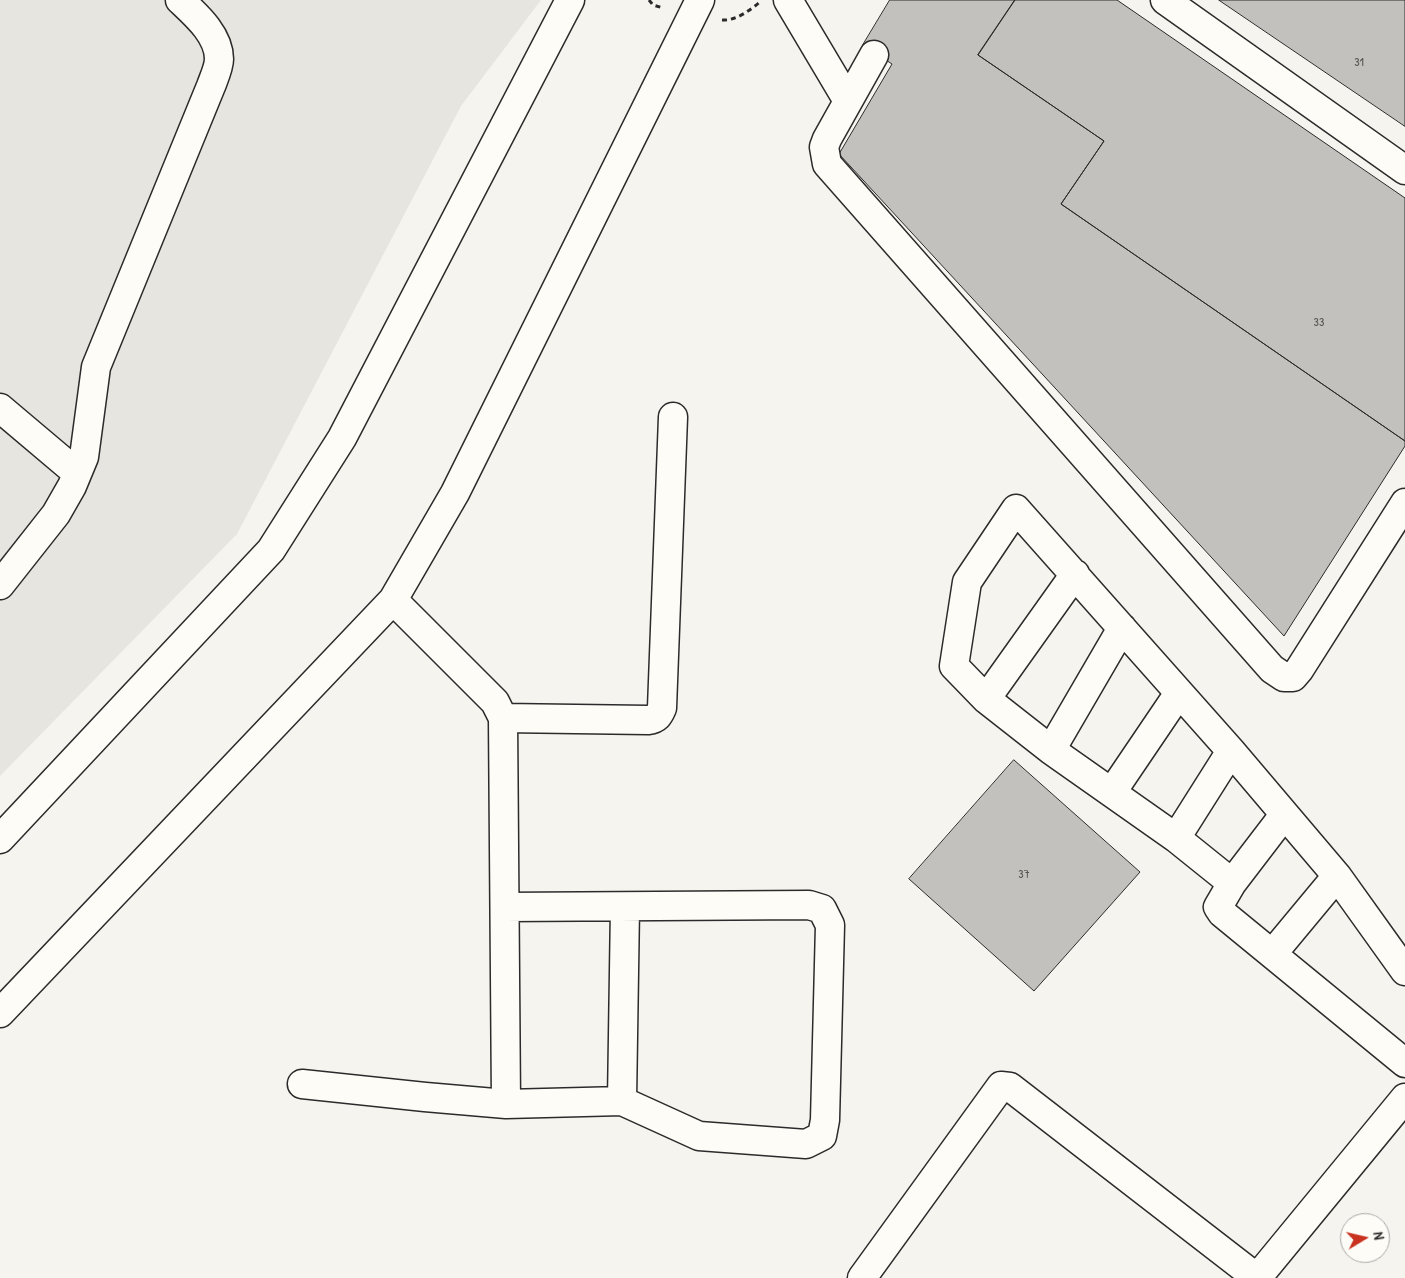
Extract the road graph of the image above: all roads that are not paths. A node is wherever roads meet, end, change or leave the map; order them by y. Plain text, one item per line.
1 (180, 0) edge
2 (570, 0) edge
3 (788, 0) edge
4 (1165, 0) edge
5 (695, 9) edge
6 (874, 55) dead end
7 (848, 101) junction
8 (1405, 170) edge
9 (0, 408) edge
10 (673, 417) dead end
11 (77, 473) junction
12 (1405, 503) edge
13 (1075, 574) junction
14 (0, 585) edge
15 (393, 600) junction
16 (1122, 628) junction
17 (1179, 692) junction
18 (986, 699) junction
19 (503, 718) junction
20 (1051, 750) junction
21 (1231, 751) junction
22 (1112, 792) junction
23 (1284, 815) junction
24 (1176, 838) junction
25 (0, 839) edge
26 (1337, 876) junction
27 (1232, 883) junction
28 (625, 906) junction
29 (505, 907) junction
30 (1273, 953) junction
31 (1405, 971) edge
32 (0, 1013) edge
33 (1405, 1063) edge
34 (302, 1084) dead end
35 (1405, 1098) edge
36 (622, 1101) junction
37 (506, 1104) junction
38 (862, 1278) edge
39 (1257, 1278) edge

1 - 11 lane
2 - 25 lane
3 - 7 lane
4 - 8 lane
5 - 15 lane
6 - 7 lane
7 - 12 lane
9 - 11 lane
10 - 19 lane
11 - 14 lane
13 - 16 lane
13 - 18 lane
13 - 18 lane
15 - 19 lane
15 - 32 lane
16 - 17 lane
16 - 20 lane
17 - 21 lane
17 - 22 lane
18 - 20 lane
19 - 29 lane
20 - 22 lane
21 - 23 lane
21 - 24 lane
22 - 24 lane
23 - 26 lane
23 - 27 lane
24 - 27 lane
26 - 30 lane
26 - 31 lane
27 - 30 lane
28 - 29 lane
28 - 36 lane
28 - 36 lane
29 - 37 lane
30 - 33 lane
34 - 37 lane
35 - 39 lane
36 - 37 lane
38 - 39 lane

